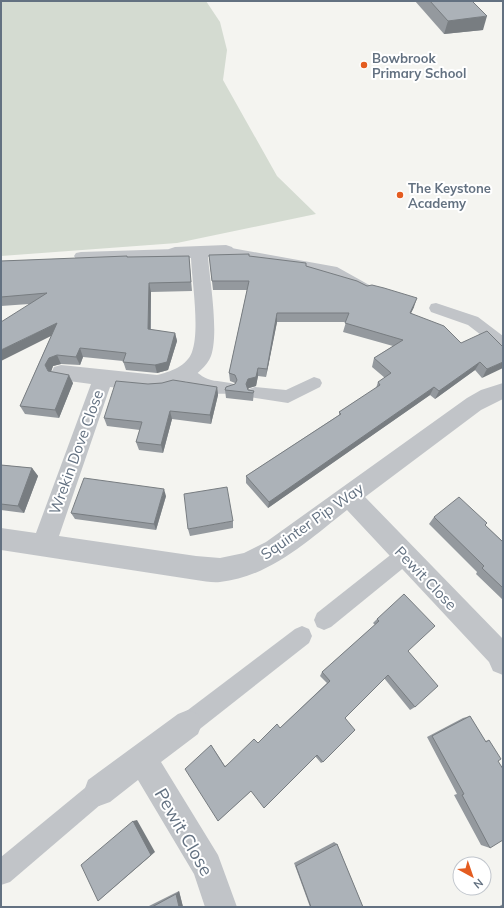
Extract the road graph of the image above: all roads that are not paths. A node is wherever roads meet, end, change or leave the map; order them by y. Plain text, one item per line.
1 (226, 251) joint
2 (199, 252) junction
3 (175, 253) joint
4 (81, 256) edge
5 (366, 288) edge
6 (436, 308) dead end
7 (503, 344) edge
8 (186, 372) junction
9 (61, 373) edge
10 (103, 378) junction
11 (314, 383) dead end
12 (228, 388) edge
13 (503, 391) edge
14 (255, 393) edge
15 (349, 496) junction
16 (1, 539) edge
17 (44, 544) junction
18 (404, 555) junction
19 (324, 620) dead end
20 (302, 636) dead end
21 (503, 661) edge
22 (188, 724) joint
23 (142, 759) junction
24 (99, 791) joint
25 (1, 873) edge
26 (221, 907) edge

1 - 2 street
1 - 5 lane
2 - 3 street
2 - 8 street, Wrekin Dove Close
3 - 4 lane
6 - 7 lane
8 - 10 street, Wrekin Dove Close
8 - 12 lane
9 - 10 street
10 - 17 street, Wrekin Dove Close
11 - 14 lane
13 - 15 street, Squinter Pip Way
15 - 17 street, Squinter Pip Way
15 - 18 street, Pewit Close
16 - 17 street, Squinter Pip Way
18 - 19 lane
18 - 21 street, Pewit Close
20 - 22 lane
22 - 23 street
23 - 24 street
23 - 26 street, Pewit Close
24 - 25 lane

